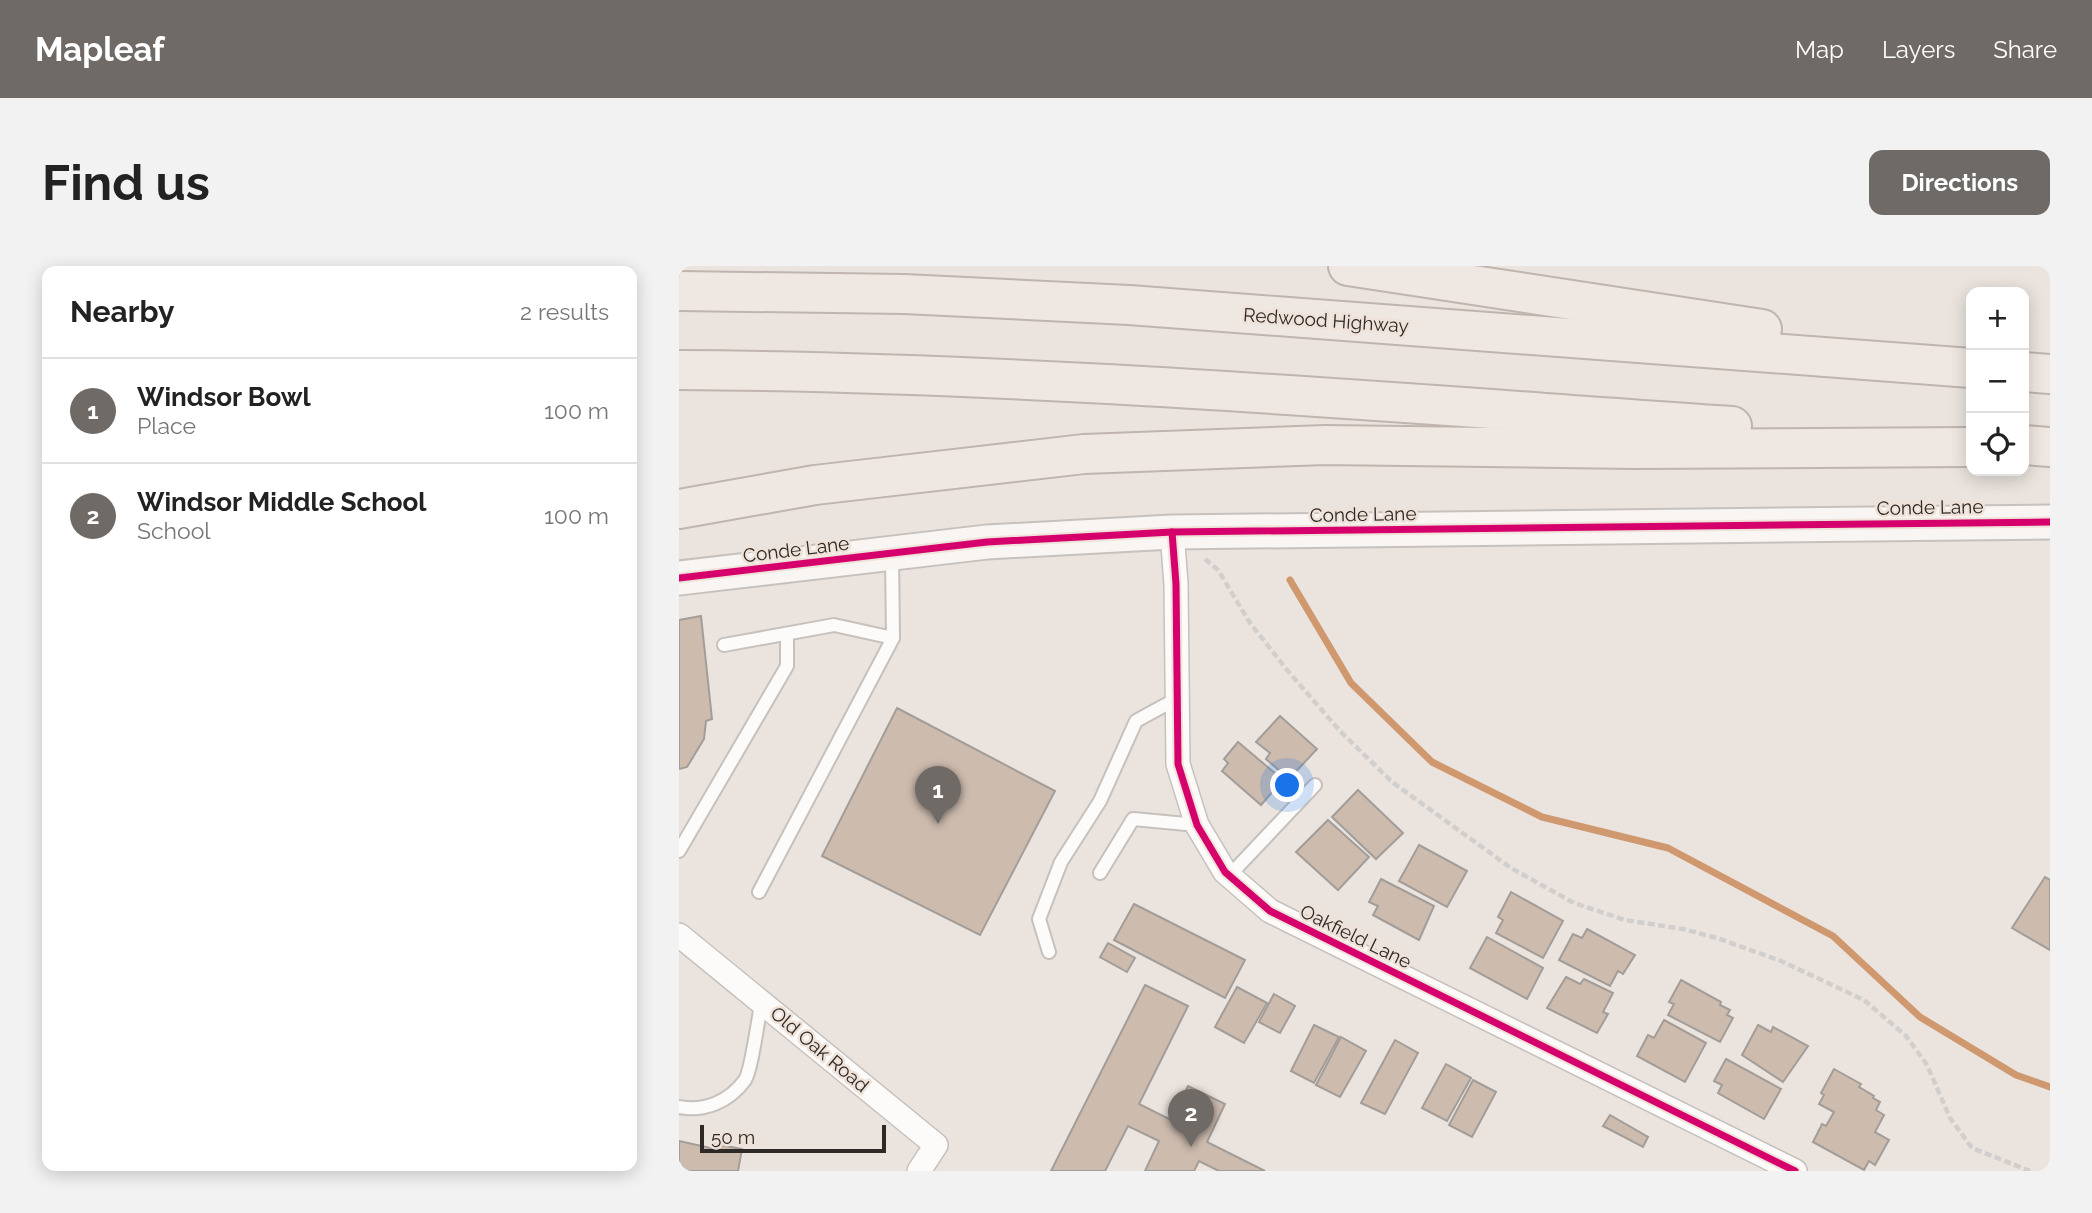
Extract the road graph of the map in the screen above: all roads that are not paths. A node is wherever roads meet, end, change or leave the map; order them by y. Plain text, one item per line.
1 (1348, 266) edge
2 (697, 291) edge
3 (1966, 361) edge
4 (1966, 368) edge
5 (679, 370) edge
6 (1966, 442) edge
7 (1966, 447) edge
8 (679, 509) edge
9 (2050, 522) edge
10 (1172, 532) junction
11 (893, 554) junction
12 (679, 578) edge
13 (787, 634) junction
14 (893, 638) junction
15 (724, 645) dead end
16 (1178, 698) junction
17 (1315, 785) dead end
18 (1197, 825) junction
19 (679, 851) edge
20 (1100, 873) dead end
21 (1229, 876) junction
22 (759, 892) dead end
23 (679, 935) edge
24 (1049, 952) dead end
25 (762, 1000) junction
26 (679, 1107) edge
27 (919, 1171) edge
28 (1795, 1171) edge

1 - 3 highway
2 - 4 highway, Redwood Highway
5 - 6 highway
7 - 8 highway
9 - 10 street, Conde Lane
10 - 11 street, Conde Lane
10 - 16 street, Oakfield Lane
11 - 12 street, Conde Lane
11 - 14 lane
13 - 14 lane
13 - 15 lane
13 - 19 lane
14 - 22 lane
16 - 18 street, Oakfield Lane
16 - 24 lane
17 - 21 lane
18 - 20 lane
18 - 21 street, Oakfield Lane
21 - 28 street, Oakfield Lane
23 - 25 street, Old Oak Road
25 - 26 lane
25 - 27 street, Old Oak Road

